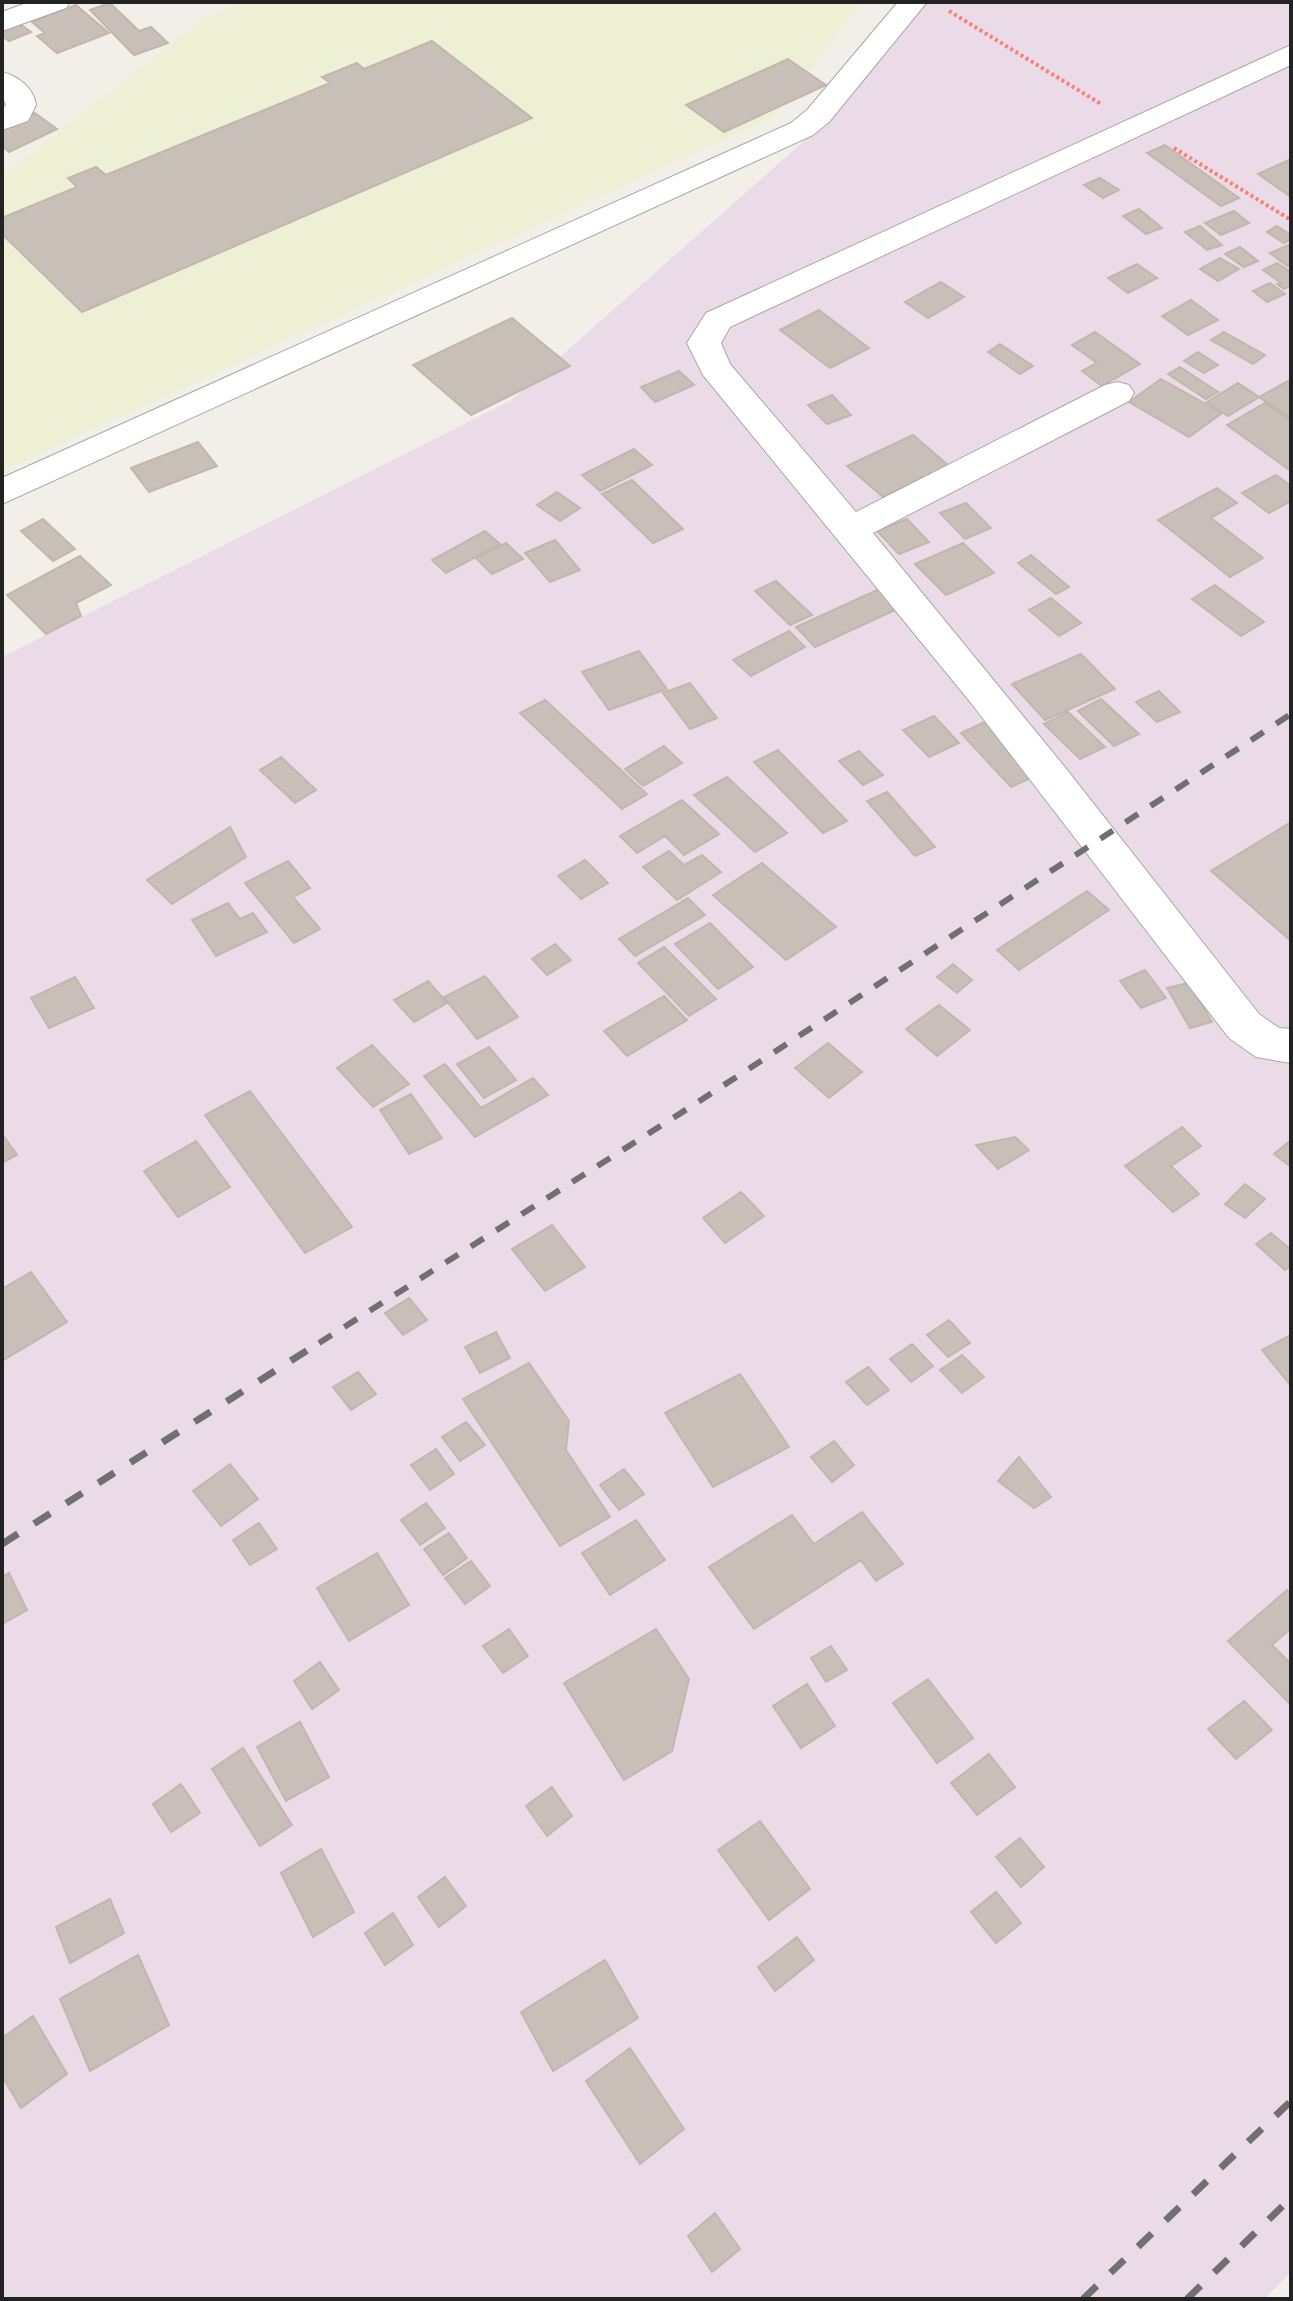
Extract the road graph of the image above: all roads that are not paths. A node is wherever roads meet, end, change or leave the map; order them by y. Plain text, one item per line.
1 (56, 2) edge
2 (913, 2) edge
3 (2, 22) edge
4 (1291, 54) edge
5 (2, 81) edge
6 (2, 121) edge
7 (1117, 393) dead end
8 (2, 492) edge
9 (853, 528) junction
10 (1291, 1046) edge

1 - 3 street
2 - 8 street
4 - 9 street
5 - 6 street
7 - 9 street
9 - 10 street

